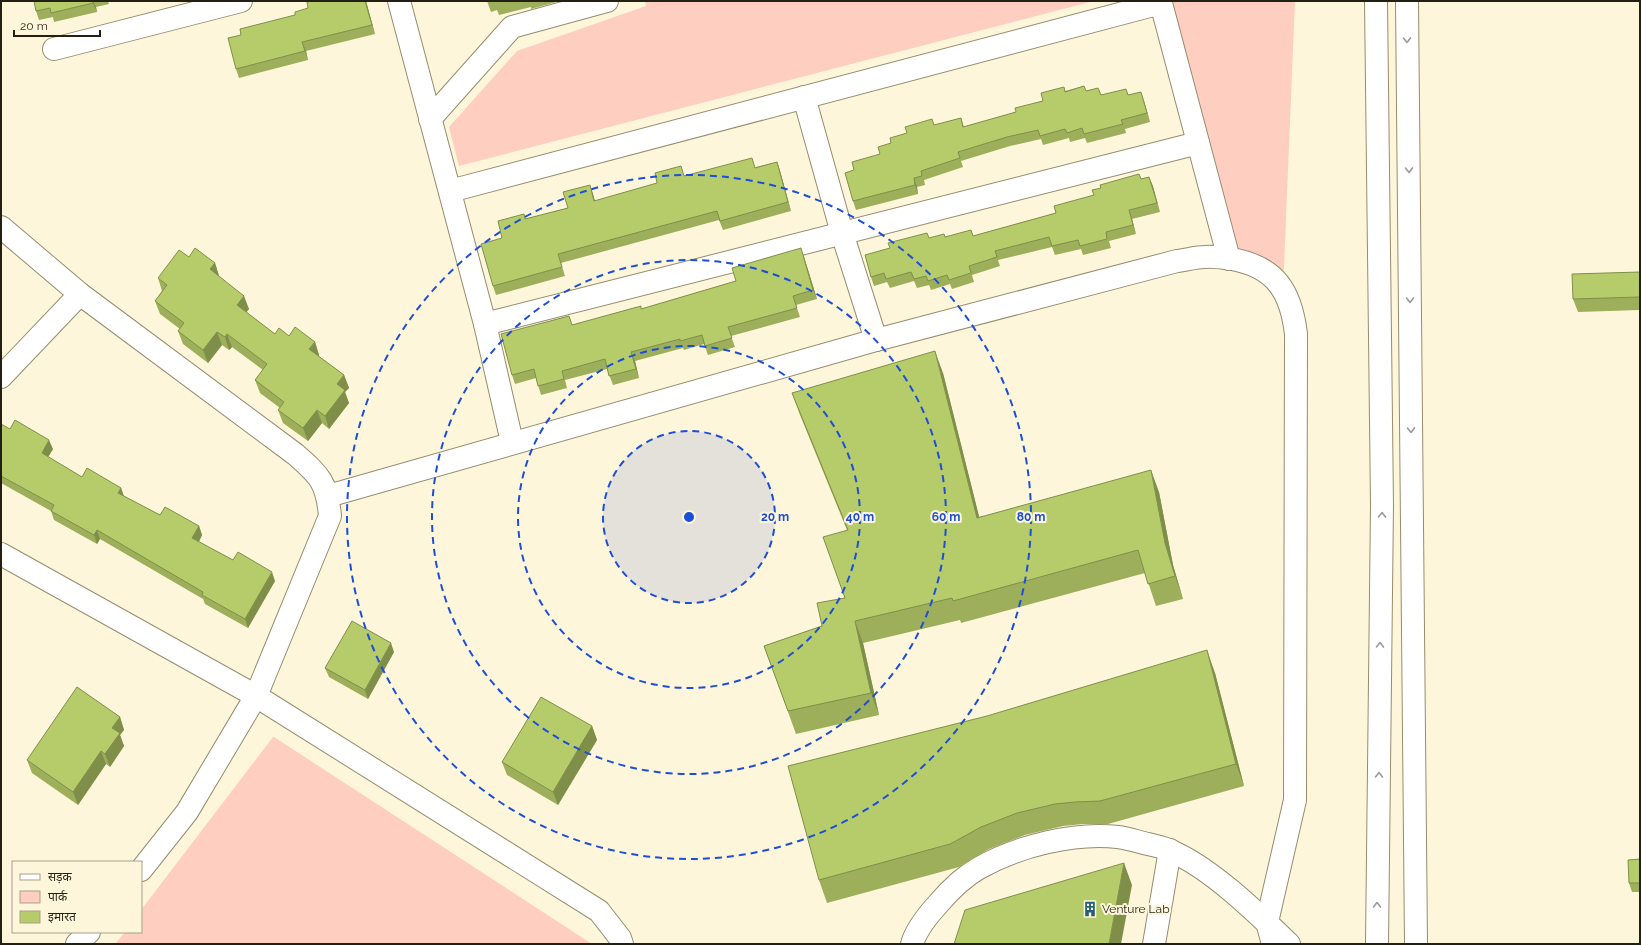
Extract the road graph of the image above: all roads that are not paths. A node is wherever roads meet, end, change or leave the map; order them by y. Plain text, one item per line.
1 (241, 1) edge
2 (399, 1) edge
3 (608, 1) edge
4 (1376, 1) edge
5 (1407, 1) edge
6 (54, 49) dead end
7 (804, 97) junction
8 (430, 119) junction
9 (1198, 143) junction
10 (450, 191) junction
11 (1, 227) edge
12 (842, 233) junction
13 (1229, 259) junction
14 (80, 294) junction
15 (485, 324) junction
16 (876, 340) junction
17 (1, 377) edge
18 (512, 442) junction
19 (328, 496) junction
20 (1, 554) edge
21 (256, 696) junction
22 (1170, 850) junction
23 (142, 869) edge
24 (1267, 922) junction
25 (88, 933) edge
26 (77, 944) edge
27 (622, 944) edge
28 (912, 944) edge
29 (1154, 944) edge
30 (1273, 944) edge
31 (1289, 944) edge
32 (1377, 944) edge
33 (1416, 944) edge

1 - 6 street
2 - 8 street
3 - 8 street
32 -> 4 street
5 -> 33 street
7 - 9 street
7 - 10 street
7 - 12 street
8 - 10 street
9 - 12 street
9 - 13 street
10 - 15 street
11 - 14 street
12 - 15 street
12 - 16 street
13 - 16 street
13 - 24 street
14 - 17 street
14 - 19 street
15 - 18 street
16 - 18 street
18 - 19 street
19 - 21 street
20 - 21 street
21 - 23 street
21 - 27 street
22 - 24 street
22 - 28 street
22 - 29 street
24 - 30 street
24 - 31 street
25 - 26 street

